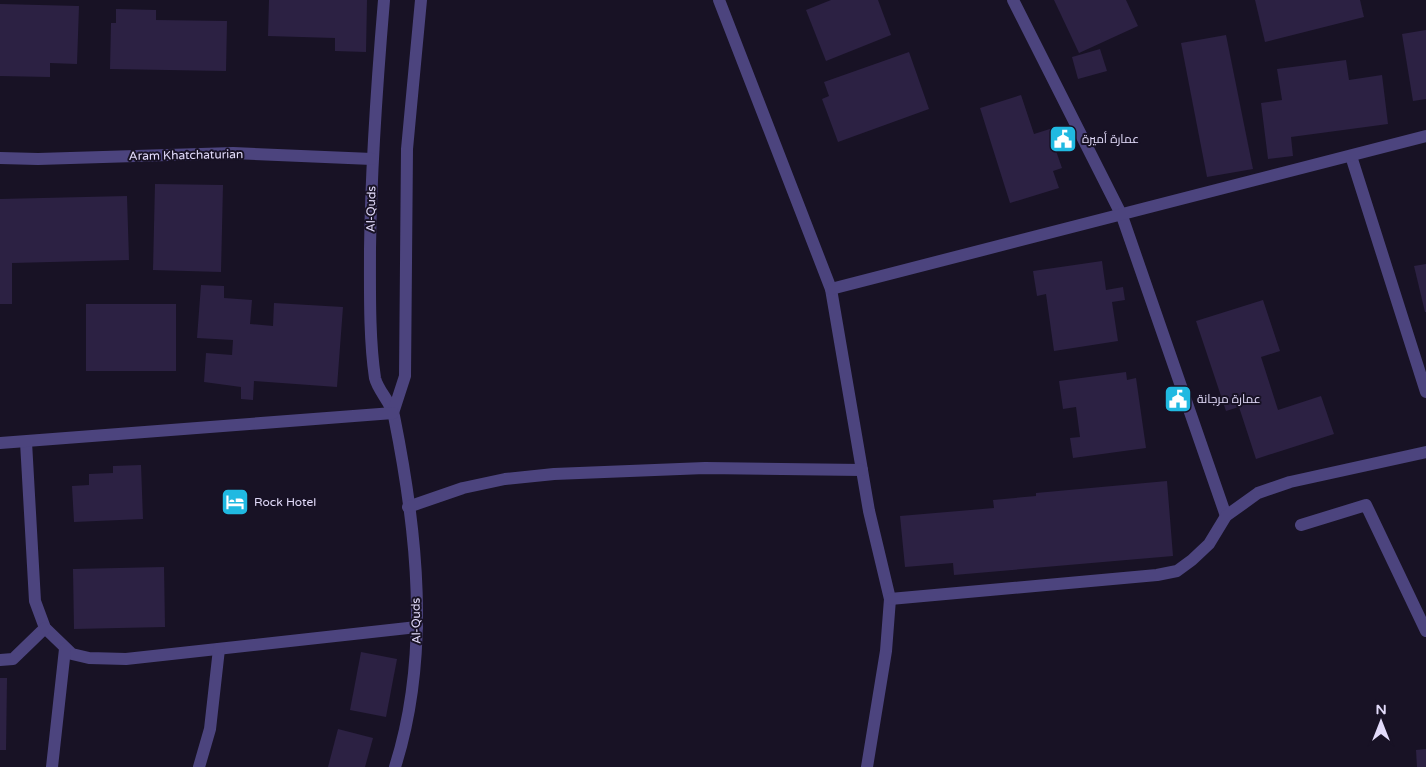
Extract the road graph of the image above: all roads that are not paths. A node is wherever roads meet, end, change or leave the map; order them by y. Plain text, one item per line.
1 (384, 0) edge
2 (421, 0) edge
3 (718, 0) edge
4 (1013, 0) edge
5 (1426, 136) edge
6 (1351, 156) junction
7 (0, 158) edge
8 (372, 159) junction
9 (1122, 216) junction
10 (831, 289) junction
11 (1426, 392) edge
12 (393, 413) junction
13 (26, 442) junction
14 (0, 444) edge
15 (1426, 452) edge
16 (862, 470) junction
17 (408, 506) junction
18 (1226, 516) junction
19 (1301, 525) dead end
20 (890, 599) junction
21 (417, 627) junction
22 (45, 628) junction
23 (1426, 631) edge
24 (65, 649) junction
25 (219, 649) junction
26 (0, 660) edge
27 (52, 767) edge
28 (199, 767) edge
29 (396, 767) edge
30 (867, 767) edge

1 - 8 street, Al-Quds
2 - 12 street, Al-Quds
3 - 10 street
4 - 9 street
5 - 6 street
6 - 9 street
6 - 11 street
7 - 8 street, Aram Khatchaturian
8 - 12 street, Al-Quds
9 - 10 street
9 - 18 street
10 - 16 street
12 - 13 street
12 - 17 street, Al-Quds
13 - 14 street
13 - 22 street
15 - 18 street
16 - 17 street
16 - 20 street
17 - 21 street, Al-Quds
18 - 20 street
19 - 23 street
20 - 30 street
21 - 25 street
21 - 29 street, Al-Quds
22 - 24 street
22 - 26 street
24 - 25 street
24 - 27 street
25 - 28 street

